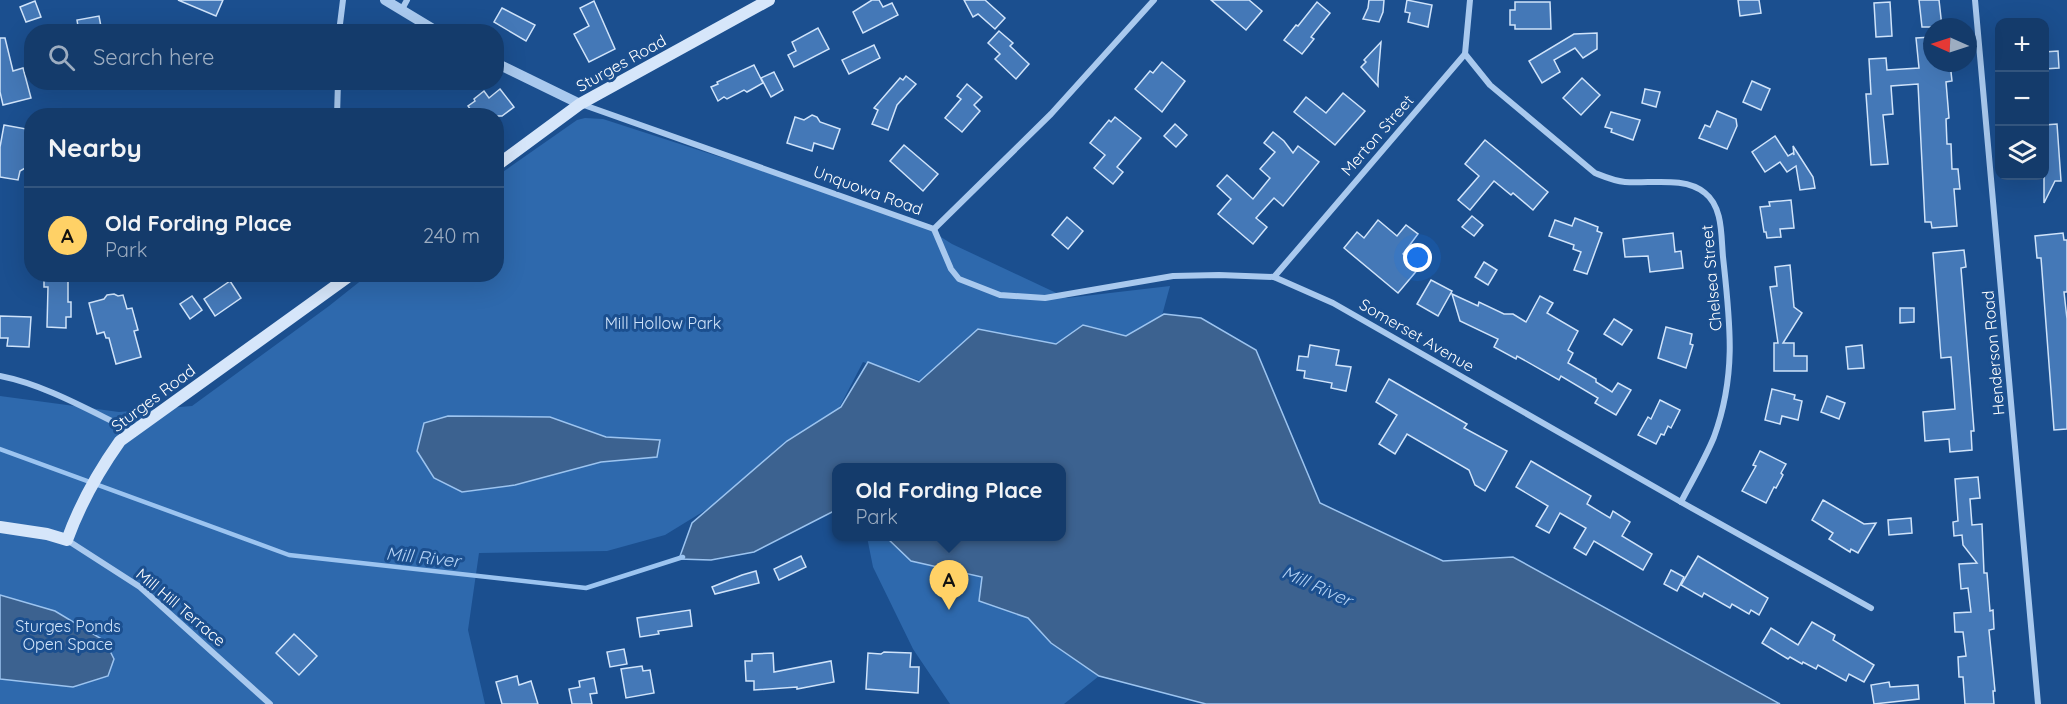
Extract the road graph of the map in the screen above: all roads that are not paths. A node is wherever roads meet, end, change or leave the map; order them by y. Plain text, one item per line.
1 (343, 0) edge
2 (385, 0) edge
3 (407, 0) edge
4 (769, 0) edge
5 (1154, 0) edge
6 (1470, 0) edge
7 (1975, 0) edge
8 (401, 11) junction
9 (340, 24) edge
10 (424, 24) edge
11 (1465, 54) junction
12 (504, 67) edge
13 (338, 90) edge
14 (580, 104) junction
15 (337, 108) edge
16 (504, 160) edge
17 (934, 229) junction
18 (1274, 277) junction
19 (335, 282) edge
20 (0, 376) edge
21 (132, 431) junction
22 (1681, 502) junction
23 (0, 527) edge
24 (67, 540) junction
25 (1871, 608) dead end
26 (270, 704) edge
27 (2038, 704) edge

1 - 9 street
2 - 8 street
3 - 8 street
4 - 14 main road, Sturges Road
5 - 17 street, Unquowa Road
6 - 11 street
7 - 27 street, Henderson Road
8 - 10 street
11 - 18 street, Merton Street
11 - 22 street, Chelsea Street
12 - 14 street, Unquowa Road
13 - 15 street
14 - 16 main road, Sturges Road
14 - 17 street, Unquowa Road
17 - 18 street, Somerset Avenue
18 - 22 street, Somerset Avenue
19 - 21 main road, Sturges Road
20 - 21 street
21 - 24 main road, Sturges Road
22 - 25 street, Somerset Avenue
23 - 24 main road
24 - 26 street, Mill Hill Terrace

